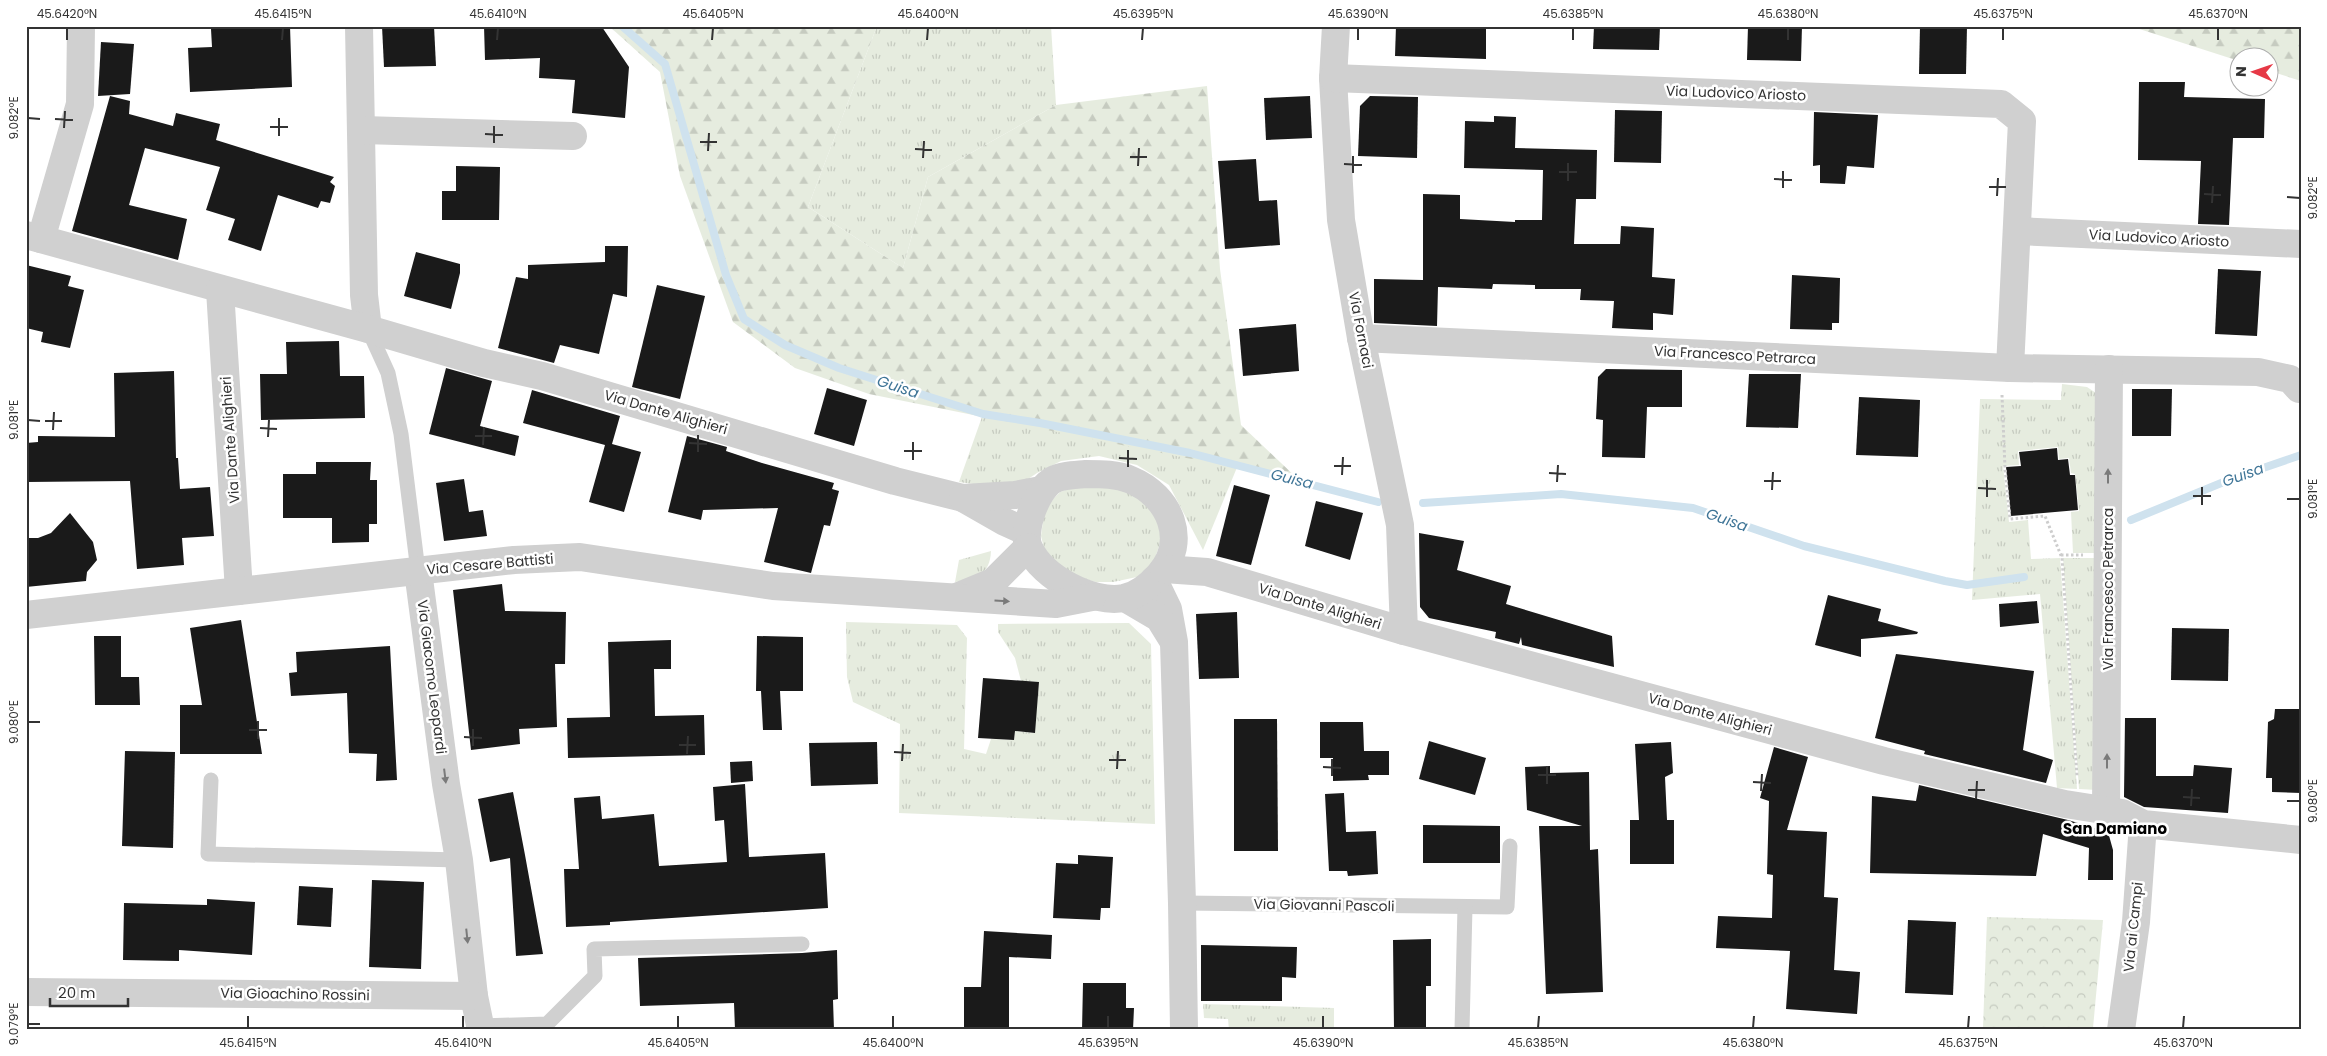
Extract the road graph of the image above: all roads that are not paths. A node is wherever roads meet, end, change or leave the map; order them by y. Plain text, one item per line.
1 (82, 26) edge
2 (359, 26) edge
3 (1336, 26) edge
4 (1332, 78) junction
5 (362, 130) junction
6 (573, 136) dead end
7 (2017, 231) junction
8 (33, 237) edge
9 (2301, 244) edge
10 (220, 290) junction
11 (368, 329) junction
12 (1361, 338) junction
13 (2006, 368) junction
14 (2109, 369) junction
15 (2299, 389) dead end
16 (1041, 490) junction
17 (963, 498) junction
18 (1176, 536) junction
19 (1028, 540) junction
20 (418, 571) junction
21 (1207, 572) junction
22 (1159, 575) junction
23 (239, 591) junction
24 (1092, 597) junction
25 (1125, 598) junction
26 (953, 599) junction
27 (26, 615) edge
28 (1404, 631) junction
29 (1174, 642) junction
30 (211, 780) dead end
31 (2106, 810) junction
32 (2143, 824) junction
33 (2301, 840) edge
34 (1510, 846) dead end
35 (459, 860) junction
36 (1182, 903) junction
37 (1465, 907) junction
38 (802, 944) dead end
39 (26, 992) edge
40 (474, 996) junction
41 (481, 1028) edge
42 (1184, 1030) edge
43 (1462, 1030) edge
44 (2121, 1030) edge

1 - 8 street
2 - 5 street
3 - 4 street, Via Fornaci
4 - 7 street, Via Ludovico Ariosto
4 - 12 street, Via Fornaci
5 - 6 street
5 - 11 street
7 - 9 street, Via Ludovico Ariosto
7 - 13 street, Via Ludovico Ariosto
8 - 10 street, Via Dante Alighieri
10 - 11 street, Via Dante Alighieri
10 - 23 street, Via Dante Alighieri
11 - 17 street, Via Dante Alighieri
11 - 20 lane, Via Giacomo Leopardi
12 - 13 street, Via Francesco Petrarca
12 - 28 street, Via Fornaci
13 - 14 street, Via Francesco Petrarca
14 - 15 street, Via Francesco Petrarca
31 -> 14 street, Via Francesco Petrarca
16 - 17 street, Via Dante Alighieri
16 - 18 street
16 - 19 street
17 - 19 street, Via Dante Alighieri
18 - 21 street
18 - 22 street
19 - 24 street
19 - 26 street, Via Cesare Battisti
20 - 23 street, Via Cesare Battisti
20 - 26 street, Via Cesare Battisti
20 -> 35 street, Via Giacomo Leopardi
21 - 22 street, Via Dante Alighieri
21 - 28 street, Via Dante Alighieri
22 - 25 street
22 - 29 street
23 - 27 street, Via Cesare Battisti
24 - 25 street
26 -> 24 street, Via Cesare Battisti
25 - 29 street
28 - 31 street, Via Dante Alighieri
29 - 36 street
30 - 35 lane
31 - 32 street, Via Dante Alighieri
32 - 33 street, Via Dante Alighieri
32 - 44 street, Via ai Campi
34 - 37 lane, Via Giovanni Pascoli
35 -> 40 street, Via Giacomo Leopardi
36 - 37 lane, Via Giovanni Pascoli
36 - 42 street
37 - 43 lane
38 - 41 lane
39 - 40 street, Via Gioachino Rossini
40 - 41 street, Via Giacomo Leopardi

